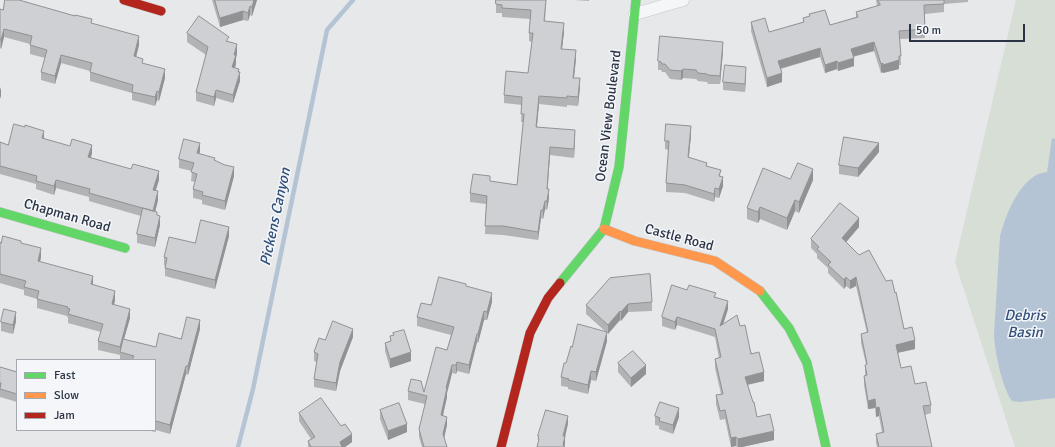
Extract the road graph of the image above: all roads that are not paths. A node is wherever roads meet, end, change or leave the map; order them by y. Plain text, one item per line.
1 (124, 0) edge
2 (636, 0) edge
3 (683, 0) edge
4 (161, 11) dead end
5 (635, 14) junction
6 (0, 212) edge
7 (604, 229) junction
8 (125, 248) dead end
9 (501, 447) edge
10 (826, 447) edge

1 - 4 street
2 - 5 street, Ocean View Boulevard
3 - 5 street
5 - 7 street, Ocean View Boulevard
6 - 8 street, Chapman Road
7 - 9 street, Ocean View Boulevard
7 - 10 street, Castle Road

